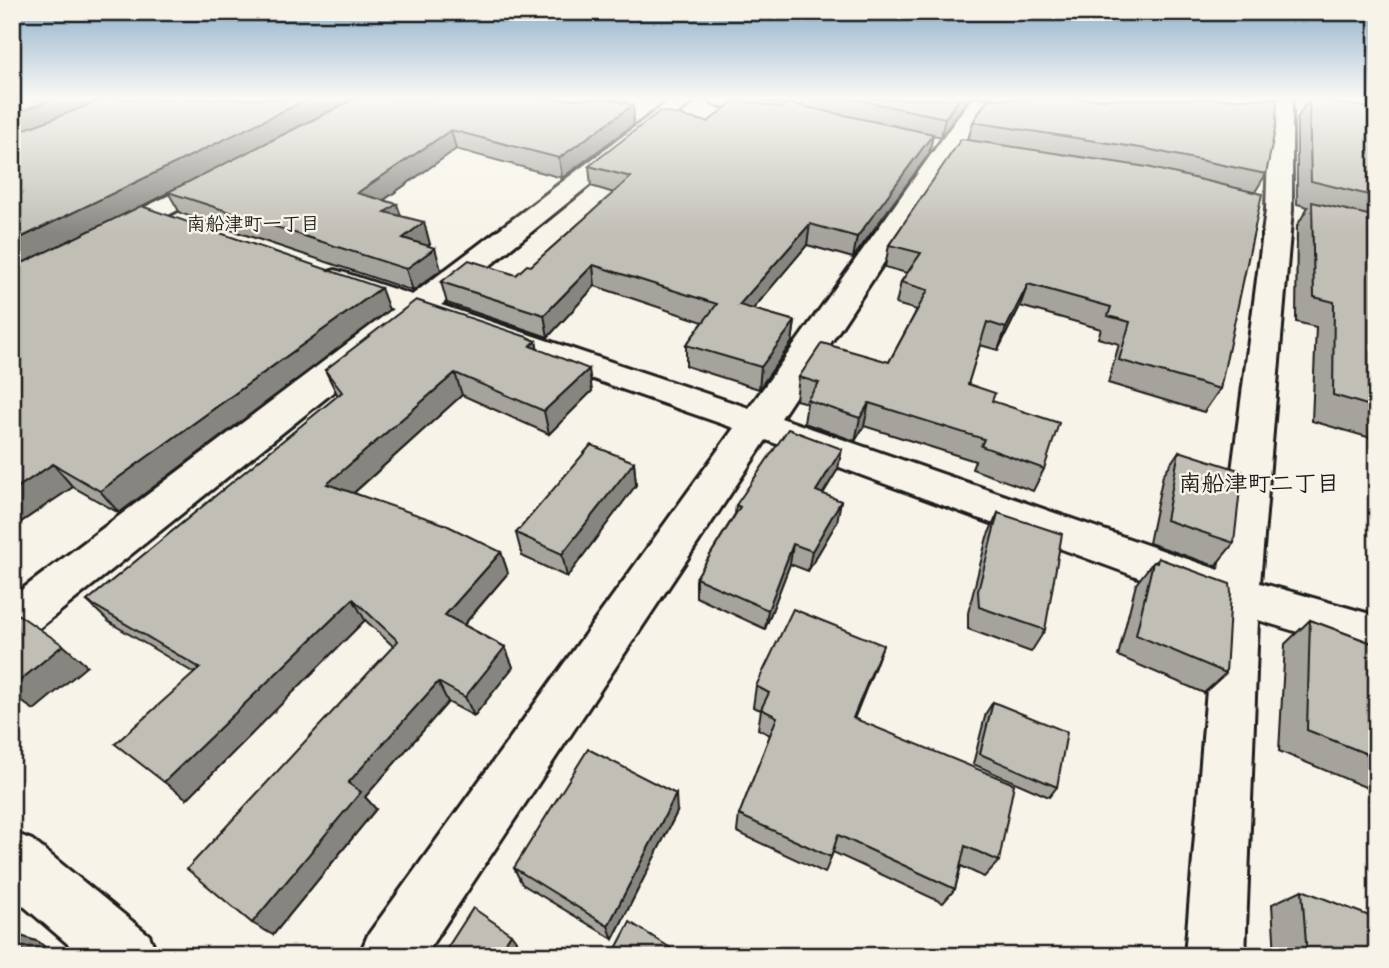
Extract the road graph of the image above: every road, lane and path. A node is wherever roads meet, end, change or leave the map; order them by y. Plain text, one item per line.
1 (627, 144) edge
2 (950, 144) edge
3 (1280, 144) edge
4 (243, 166) edge
5 (148, 214) junction
6 (186, 227) edge
7 (92, 244) edge
8 (314, 271) edge
9 (416, 307) junction
10 (759, 424) junction
11 (1237, 595) junction
12 (12, 623) edge
13 (1377, 636) edge
14 (12, 860) edge
15 (128, 956) edge
16 (389, 956) edge
17 (1215, 956) edge

1 - 9 street
2 - 10 street
3 - 11 street
4 - 5 street
5 - 6 street
5 - 7 street
8 - 9 street
9 - 10 street
9 - 12 street
10 - 11 street
10 - 16 street
11 - 13 street
11 - 17 street
14 - 15 street

